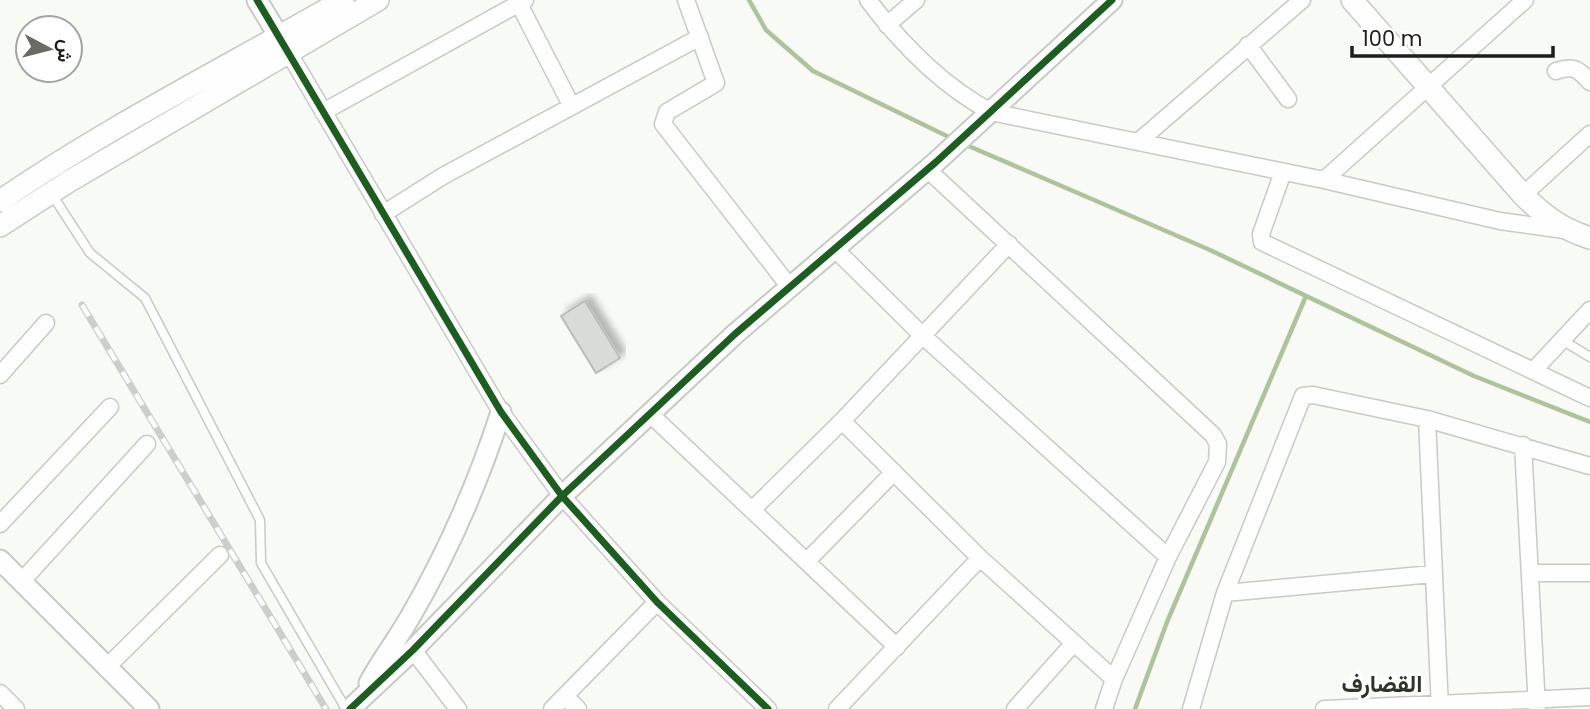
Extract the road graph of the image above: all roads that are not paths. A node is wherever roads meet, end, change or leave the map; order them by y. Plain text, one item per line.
1 (257, 0) edge
2 (343, 0) edge
3 (378, 0) edge
4 (686, 0) edge
5 (868, 0) edge
6 (916, 0) edge
7 (1112, 0) edge
8 (1302, 0) edge
9 (1352, 0) edge
10 (1525, 0) edge
11 (520, 1) edge
12 (887, 25) junction
13 (700, 37) junction
14 (1248, 45) junction
15 (284, 46) junction
16 (1556, 71) dead end
17 (1590, 82) edge
18 (1429, 87) junction
19 (1288, 99) dead end
20 (571, 105) junction
21 (323, 113) junction
22 (986, 117) junction
23 (1590, 134) edge
24 (1138, 142) junction
25 (932, 166) junction
26 (1283, 172) junction
27 (59, 180) junction
28 (1324, 180) junction
29 (1523, 195) junction
30 (0, 201) edge
31 (383, 214) junction
32 (0, 226) edge
33 (1568, 231) junction
34 (1590, 238) edge
35 (1009, 244) junction
36 (835, 249) junction
37 (789, 286) junction
38 (1590, 310) edge
39 (46, 323) dead end
40 (923, 336) junction
41 (1562, 340) junction
42 (1590, 357) edge
43 (1534, 370) junction
44 (0, 375) edge
45 (1590, 398) edge
46 (110, 407) dead end
47 (500, 412) junction
48 (649, 413) junction
49 (1427, 419) junction
50 (842, 421) junction
51 (147, 444) dead end
52 (1524, 445) junction
53 (1590, 466) edge
54 (894, 472) junction
55 (562, 496) junction
56 (752, 510) junction
57 (0, 524) edge
58 (220, 555) dead end
59 (1168, 557) junction
60 (980, 558) junction
61 (0, 560) edge
62 (807, 561) junction
63 (1530, 573) junction
64 (1590, 573) edge
65 (1433, 574) junction
66 (21, 582) junction
67 (1225, 593) junction
68 (657, 602) junction
69 (1073, 644) junction
70 (897, 647) junction
71 (413, 650) junction
72 (106, 668) junction
73 (1114, 679) junction
74 (0, 694) edge
75 (565, 696) junction
76 (1590, 697) edge
77 (1537, 705) edge
78 (352, 706) edge
79 (1440, 706) edge
80 (16, 709) edge
81 (149, 709) edge
82 (458, 709) edge
83 (552, 709) edge
84 (578, 709) edge
85 (768, 709) edge
86 (837, 709) edge
87 (1015, 709) edge
88 (1104, 709) edge
89 (1191, 709) edge
90 (1324, 709) edge

1 - 15 street
2 - 15 main road
3 - 15 main road
4 - 13 street
5 - 12 street
6 - 12 street
7 - 22 street
8 - 14 street
9 - 18 main road
10 - 18 street
11 - 20 street
11 - 21 street
12 - 22 street
13 - 20 street
13 - 37 street
14 - 19 street
14 - 24 street
15 - 21 street
15 - 27 main road
16 - 17 street
18 - 28 street
18 - 29 main road
20 - 31 street
21 - 31 street
22 - 24 street
22 - 25 street
23 - 29 street
24 - 26 street
25 - 35 street
25 - 36 street
26 - 28 street
26 - 43 street
27 - 30 main road
27 - 32 main road
27 - 78 lane
28 - 33 street
29 - 33 main road
31 - 47 street
33 - 34 main road
35 - 40 street
35 - 59 street
36 - 37 street
36 - 40 street
37 - 48 street
38 - 41 street
39 - 44 street
40 - 50 street
40 - 59 street
41 - 42 lane
41 - 43 street
43 - 45 street
46 - 57 street
47 - 55 street
47 - 78 street
48 - 55 street
48 - 56 street
49 - 52 street
49 - 65 street
49 - 67 street
50 - 54 street
50 - 56 street
51 - 66 street
52 - 53 street
52 - 63 street
54 - 60 street
54 - 62 street
55 - 68 street
55 - 71 street
56 - 62 street
58 - 72 street
59 - 73 street
60 - 69 street
60 - 70 street
61 - 66 street
62 - 70 street
63 - 64 street
63 - 77 street
65 - 67 street
65 - 79 street
66 - 72 street
67 - 89 street
68 - 75 street
68 - 85 street
69 - 73 street
69 - 87 street
70 - 86 street
71 - 78 street
71 - 82 street
72 - 81 street
73 - 88 street
74 - 80 street
75 - 83 street
75 - 84 street
76 - 77 street
77 - 79 street
79 - 90 street

